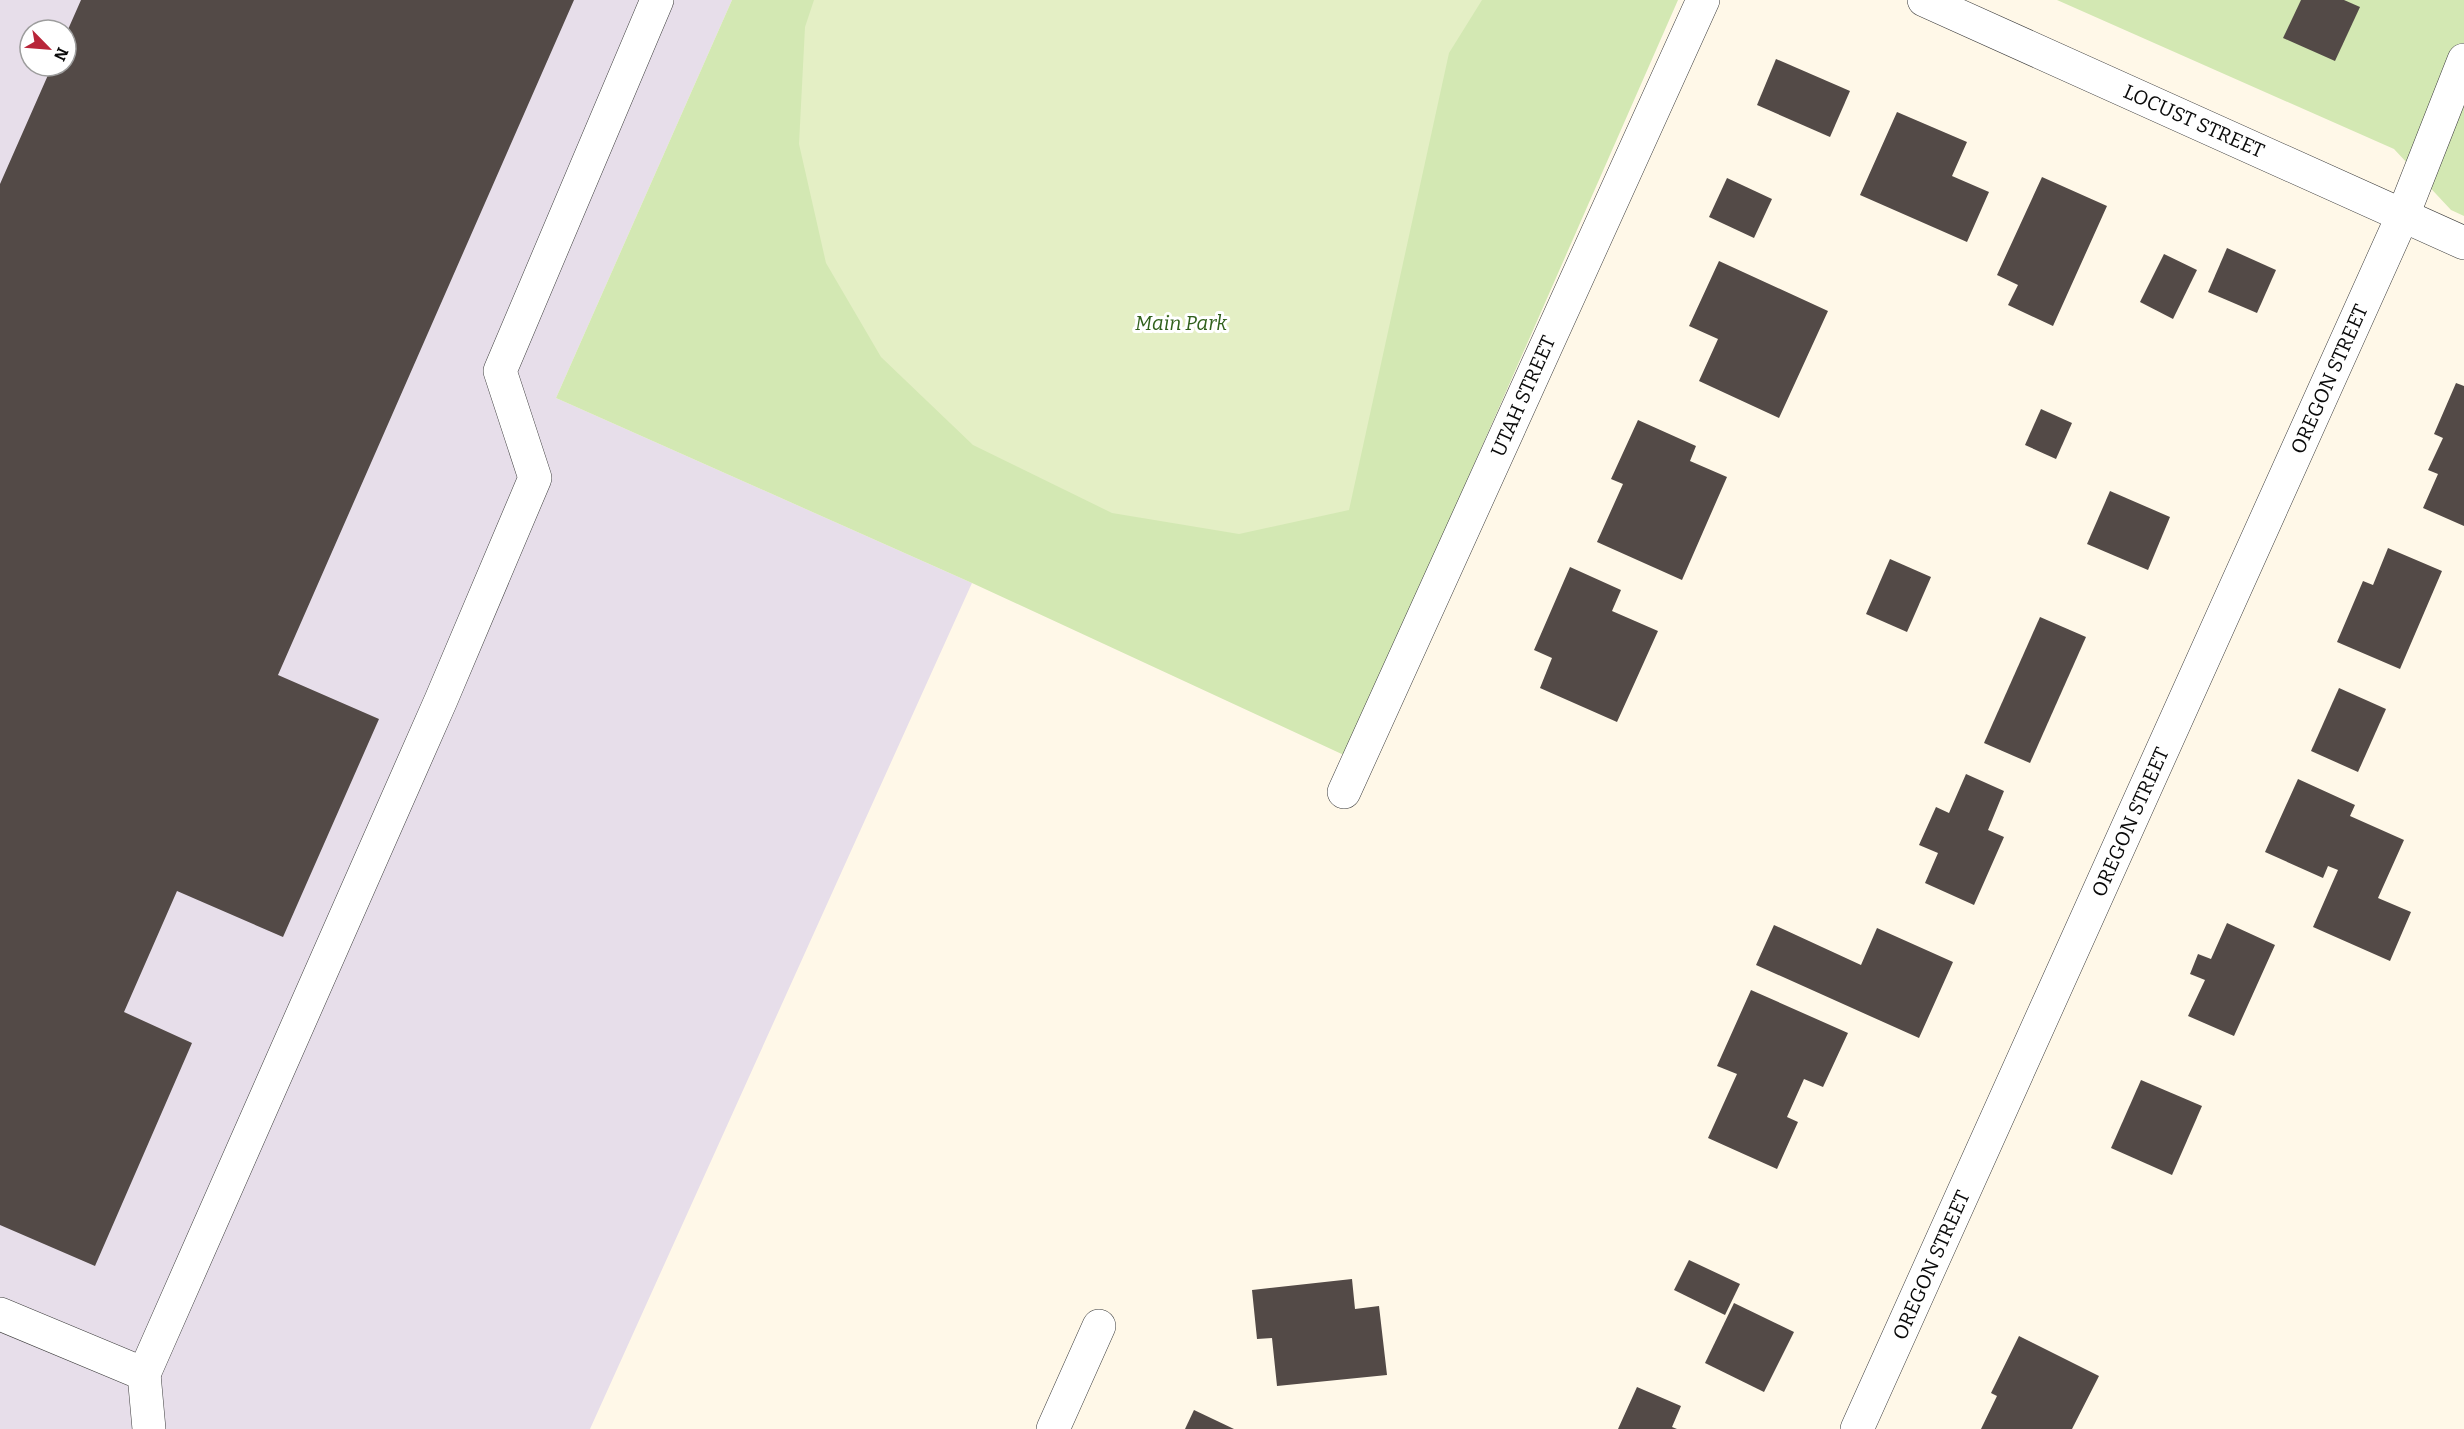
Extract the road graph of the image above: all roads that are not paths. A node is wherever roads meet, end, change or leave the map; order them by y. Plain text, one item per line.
1 (657, 0) edge
2 (1702, 0) edge
3 (1924, 0) edge
4 (2464, 60) edge
5 (2403, 215) junction
6 (2464, 243) edge
7 (1344, 792) dead end
8 (0, 1314) edge
9 (1099, 1326) dead end
10 (144, 1374) junction
11 (148, 1429) edge
12 (1053, 1429) edge
13 (1857, 1429) edge

1 - 10 street
2 - 7 street, UTAH STREET
3 - 5 street, LOCUST STREET
4 - 5 street, OREGON STREET
5 - 6 street, LOCUST STREET
5 - 13 street, OREGON STREET
8 - 10 street
9 - 12 street
10 - 11 street

